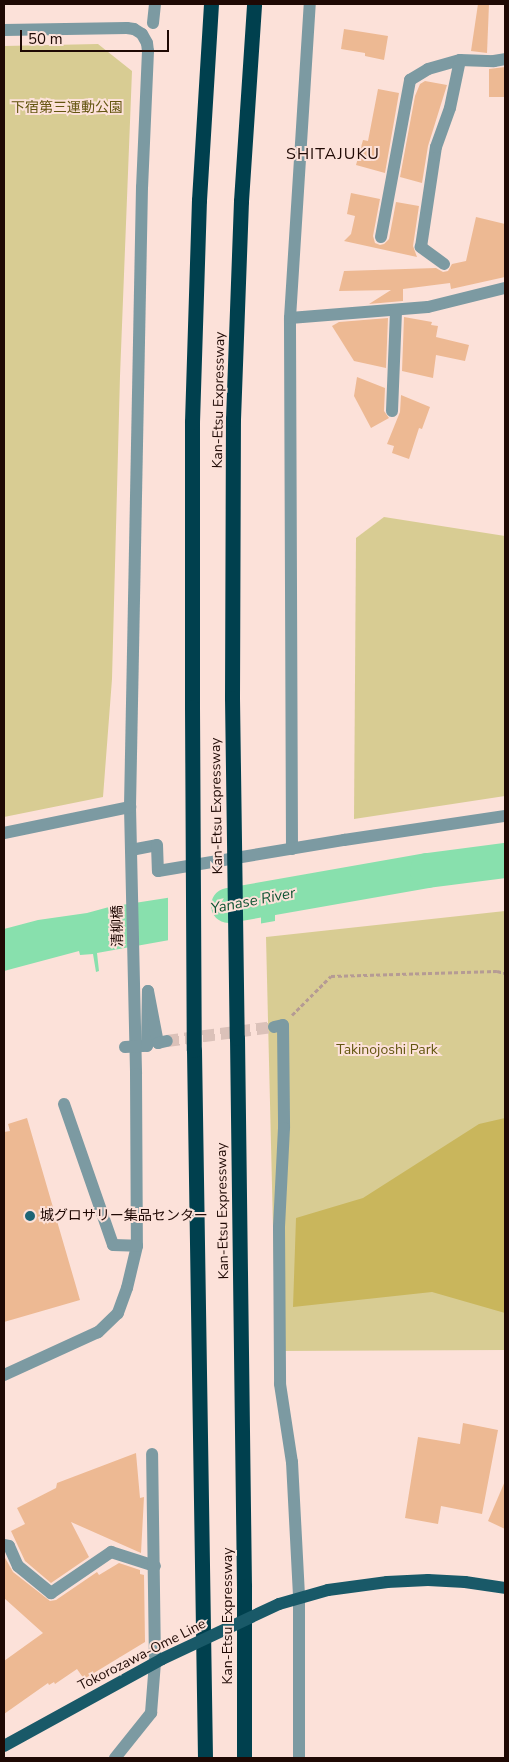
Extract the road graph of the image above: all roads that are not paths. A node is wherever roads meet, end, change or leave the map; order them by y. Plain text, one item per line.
1 (155, 4) edge
2 (212, 4) edge
3 (254, 4) edge
4 (310, 4) edge
5 (153, 22) dead end
6 (4, 30) edge
7 (505, 59) edge
8 (460, 60) junction
9 (381, 237) dead end
10 (444, 264) dead end
11 (505, 288) edge
12 (396, 311) junction
13 (290, 318) junction
14 (392, 411) dead end
15 (130, 808) junction
16 (505, 816) edge
17 (4, 833) edge
18 (292, 849) junction
19 (131, 850) junction
20 (279, 1026) road end
21 (167, 1041) dead end
22 (130, 1047) junction
23 (64, 1104) dead end
24 (137, 1246) junction
25 (4, 1375) edge
26 (152, 1454) dead end
27 (4, 1545) edge
28 (155, 1566) junction
29 (505, 1588) edge
30 (299, 1597) junction
31 (159, 1661) junction
32 (4, 1746) edge
33 (115, 1758) edge
34 (205, 1758) edge
35 (244, 1758) edge
36 (300, 1758) edge

1 - 5 street
2 - 34 highway, Kan-Etsu Expressway, bridge
3 - 35 highway, Kan-Etsu Expressway, bridge
4 - 13 street
6 - 15 street, 清柳橋
7 - 8 street
8 - 9 street
8 - 10 street
11 - 12 street
12 - 13 street
12 - 14 street
13 - 18 street
15 - 17 street
15 - 19 street, 清柳橋
16 - 18 street
18 - 19 street
19 - 22 street, 清柳橋
20 - 30 street
21 - 22 street
22 - 24 street, 清柳橋
23 - 24 street
24 - 25 street, 清柳橋
26 - 28 street
27 - 28 street
28 - 31 street
29 - 30 main road, Tokorozawa-Ome Line
30 - 31 main road, Tokorozawa-Ome Line, bridge
30 - 36 street
31 - 32 main road, Tokorozawa-Ome Line
31 - 33 street

